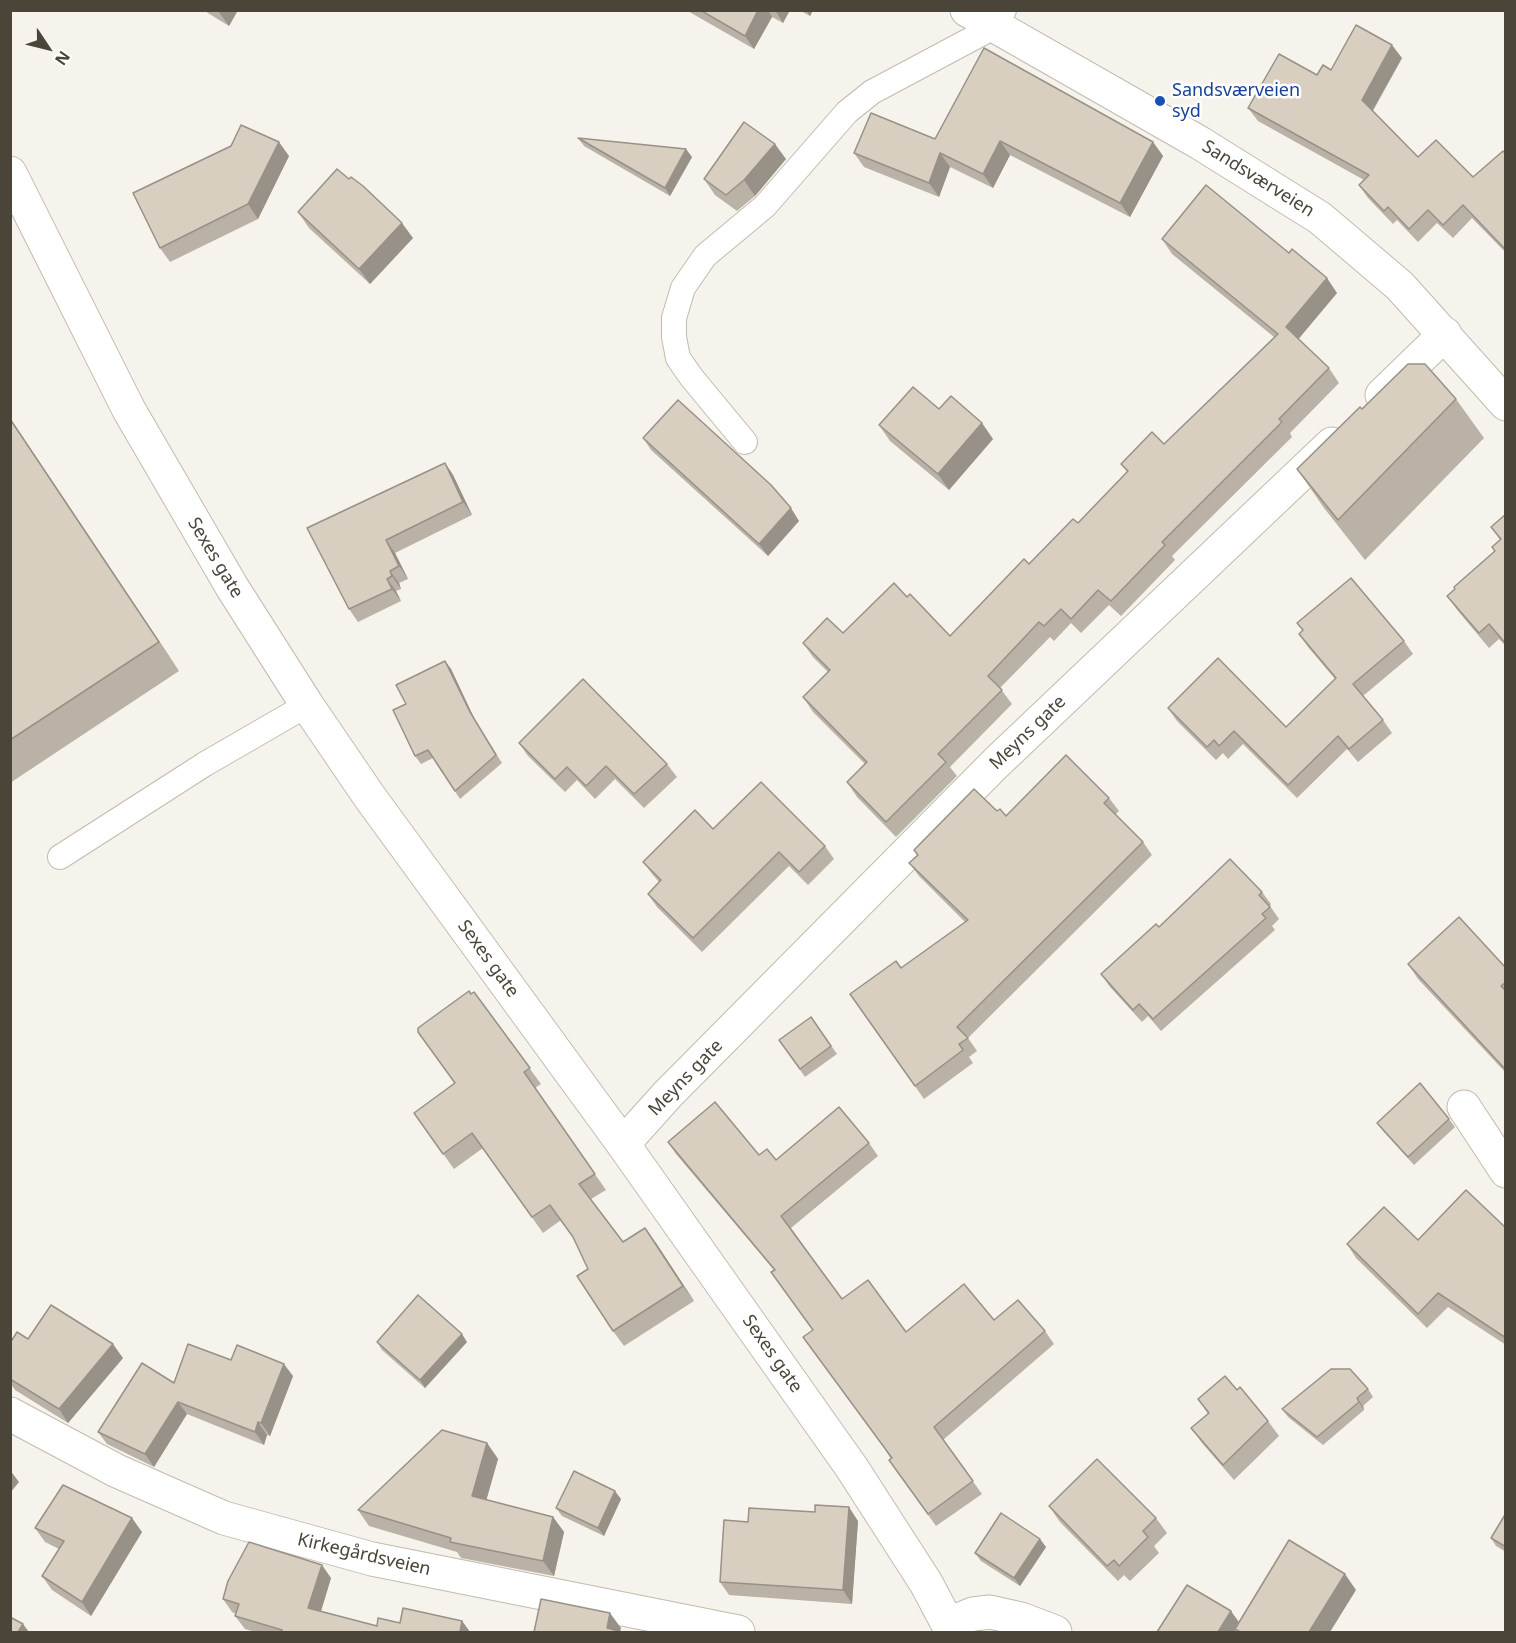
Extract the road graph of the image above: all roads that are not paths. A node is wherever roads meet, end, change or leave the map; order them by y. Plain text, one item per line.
1 (967, 10) edge
2 (999, 19) edge
3 (10, 173) edge
4 (1445, 334) junction
5 (1506, 404) edge
6 (745, 442) dead end
7 (307, 705) junction
8 (60, 857) dead end
9 (1464, 1107) dead end
10 (623, 1144) junction
11 (1506, 1171) edge
12 (10, 1414) edge
13 (950, 1628) edge
14 (738, 1632) edge
15 (1055, 1632) edge

1 - 2 street, Sandsværveien
2 - 4 street, Sandsværveien
2 - 6 lane
3 - 7 street, Sexes gate
4 - 5 street, Sandsværveien
4 - 10 street, Meyns gate
7 - 8 lane
7 - 10 street, Sexes gate
9 - 11 street
10 - 13 street, Sexes gate
12 - 14 street, Kirkegårdsveien
13 - 15 street, Sexes gate

